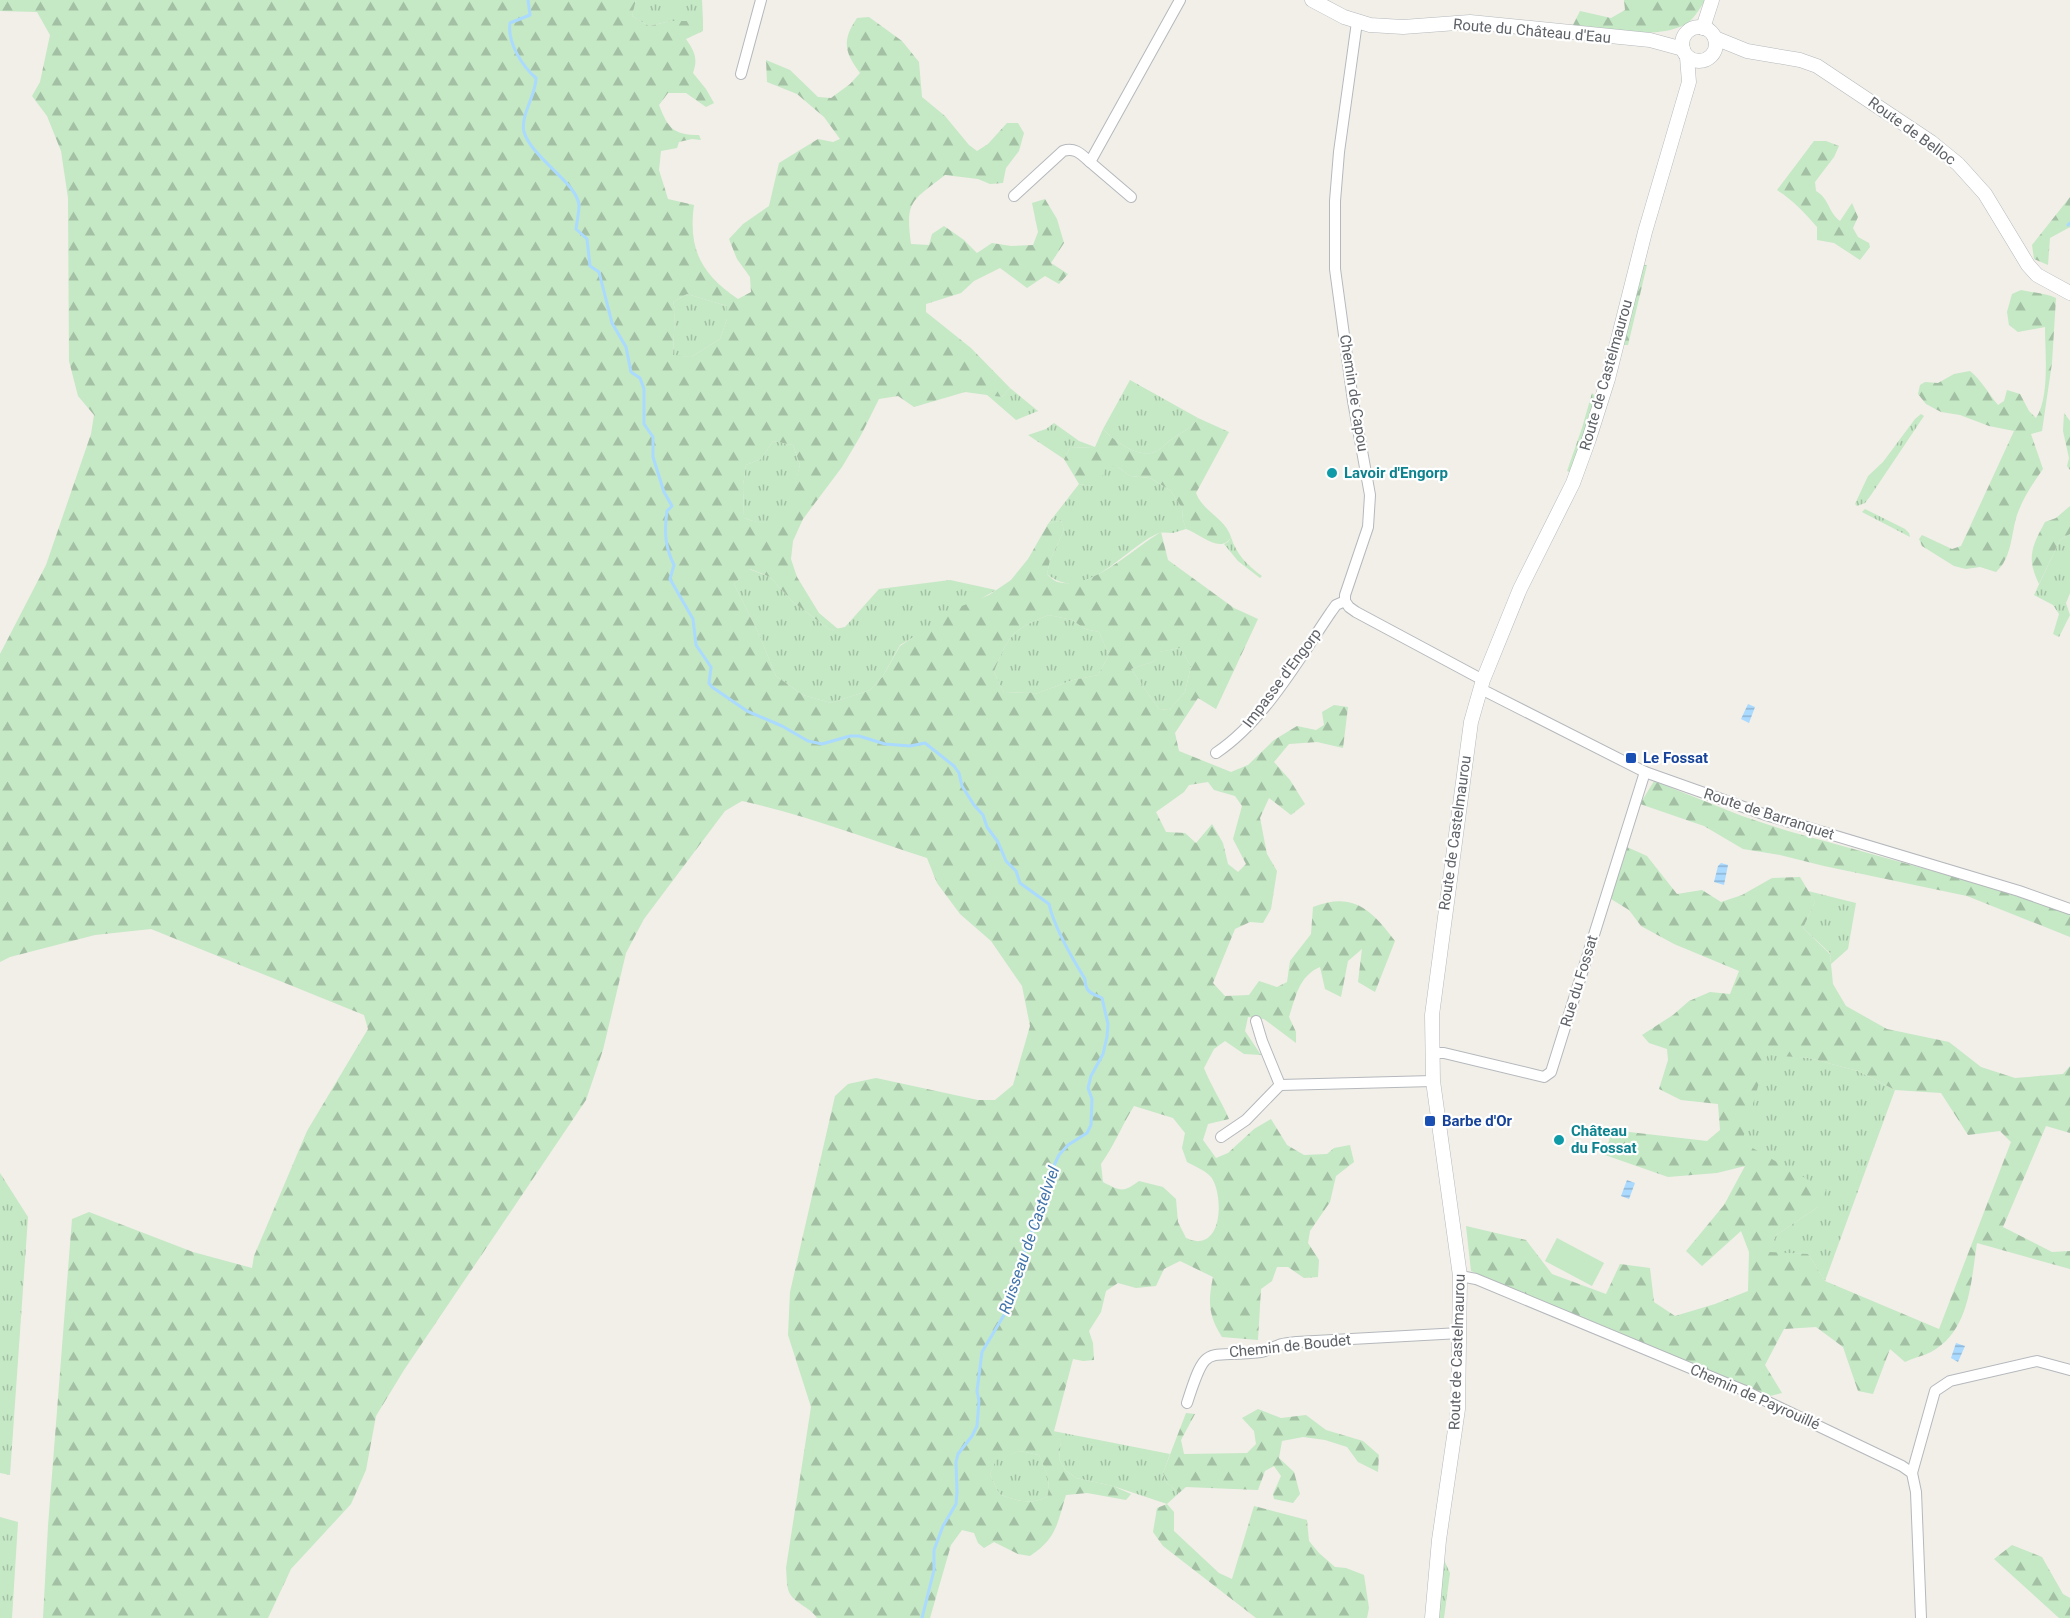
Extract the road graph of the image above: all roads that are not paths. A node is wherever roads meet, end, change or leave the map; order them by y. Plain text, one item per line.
1 (761, 0) edge
2 (1180, 0) edge
3 (1312, 0) edge
4 (1712, 0) edge
5 (1357, 22) junction
6 (1703, 28) junction
7 (1685, 35) junction
8 (1715, 38) junction
9 (1650, 40) junction
10 (1747, 51) junction
11 (1685, 53) junction
12 (1708, 58) junction
13 (741, 74) dead end
14 (1689, 82) junction
15 (1090, 162) junction
16 (1014, 196) dead end
17 (1131, 197) dead end
18 (2066, 291) edge
19 (1345, 601) junction
20 (1482, 685) junction
21 (1216, 753) dead end
22 (1645, 772) junction
23 (2070, 909) edge
24 (1256, 1021) dead end
25 (1432, 1053) junction
26 (1433, 1081) junction
27 (1280, 1085) junction
28 (1221, 1137) dead end
29 (1460, 1276) junction
30 (1460, 1334) junction
31 (2070, 1371) edge
32 (1187, 1403) dead end
33 (1912, 1473) junction
34 (1432, 1618) edge
35 (1921, 1618) edge

1 - 13 street
2 - 15 street
3 - 5 street, Route du Château d'Eau
4 - 6 street
5 - 9 street, Route du Château d'Eau
5 - 19 street, Chemin de Capou
6 - 7 street
6 - 8 street, Route de Belloc
7 - 9 street, Route du Château d'Eau
7 - 11 street
8 - 10 street, Route de Belloc
8 - 12 street
9 - 11 street, Route du Château d'Eau
10 - 12 street, Route de Belloc
10 - 18 street, Route de Belloc
11 - 12 street, Route de Belloc
11 - 14 street, Route de Castelmaurou
12 - 14 street, Route de Castelmaurou
14 - 20 street, Route de Castelmaurou
15 - 16 street
15 - 17 street
19 - 20 street
19 - 21 street, Impasse d'Engorp
20 - 22 street, Route de Barranquet
20 - 25 street, Route de Castelmaurou
22 - 23 street, Route de Barranquet
22 - 25 street, Rue du Fossat
24 - 27 street
25 - 26 street, Route de Castelmaurou
26 - 27 street
26 - 29 street, Route de Castelmaurou
27 - 28 street
29 - 30 street, Route de Castelmaurou
29 - 33 street, Chemin de Payrouillé
30 - 32 street, Chemin de Boudet
30 - 34 street, Route de Castelmaurou
31 - 33 street
33 - 35 street

